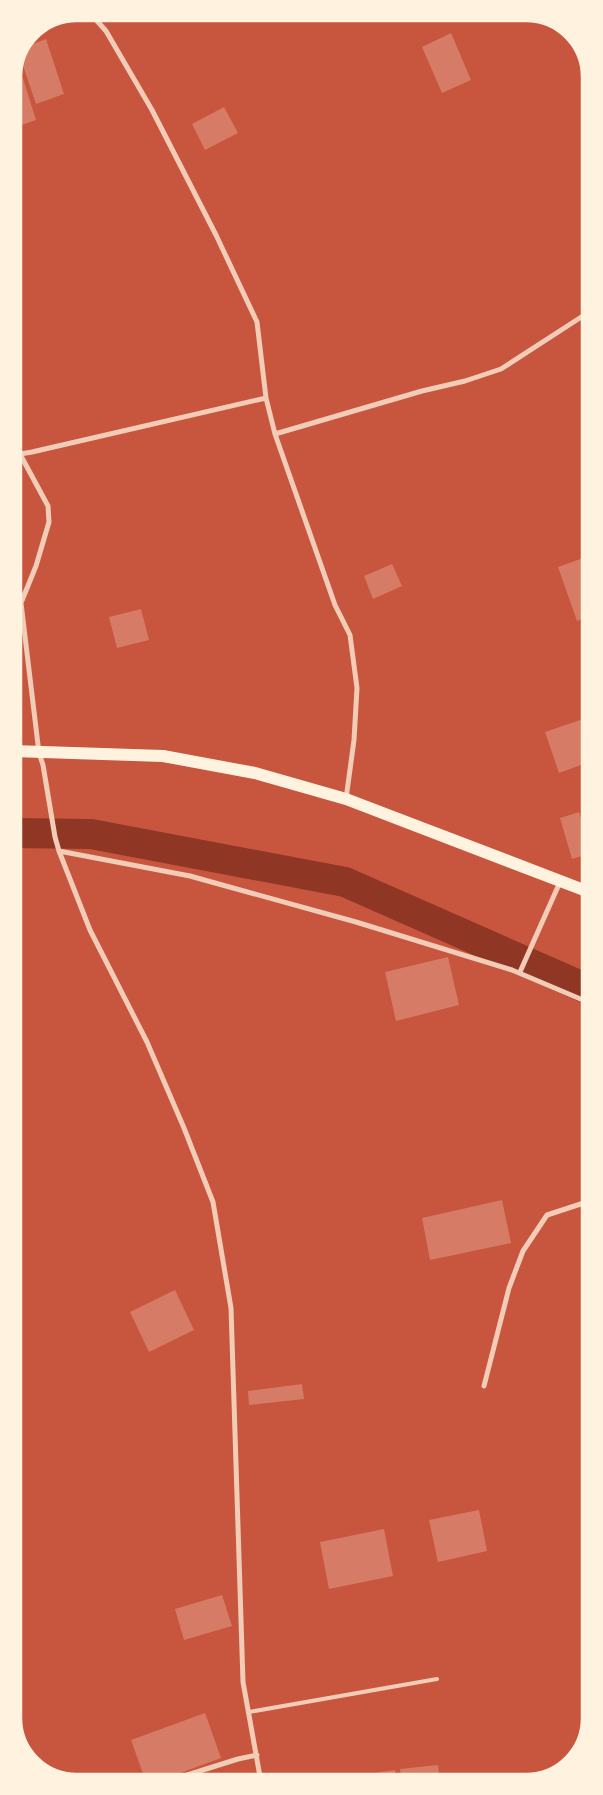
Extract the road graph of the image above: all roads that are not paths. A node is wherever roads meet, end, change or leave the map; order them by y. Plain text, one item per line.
1 (98, 21) edge
2 (582, 317) edge
3 (266, 398) junction
4 (276, 434) junction
5 (21, 454) edge
6 (21, 456) edge
7 (21, 603) edge
8 (21, 603) edge
9 (21, 752) edge
10 (39, 753) junction
11 (346, 799) junction
12 (59, 851) junction
13 (561, 881) junction
14 (582, 889) edge
15 (521, 969) junction
16 (582, 999) edge
17 (582, 1204) edge
18 (484, 1386) dead end
19 (437, 1679) dead end
20 (249, 1712) junction
21 (257, 1755) junction
22 (190, 1774) edge
23 (260, 1774) edge

1 - 3 street
2 - 4 street
3 - 4 street
3 - 5 street
4 - 11 street
6 - 7 street
8 - 10 street
9 - 10 main road
10 - 11 main road
10 - 12 street
11 - 13 main road
12 - 15 street
12 - 20 street
13 - 14 main road
13 - 15 street
15 - 16 street
17 - 18 street
19 - 20 lane
20 - 21 street
21 - 22 street
21 - 23 street

